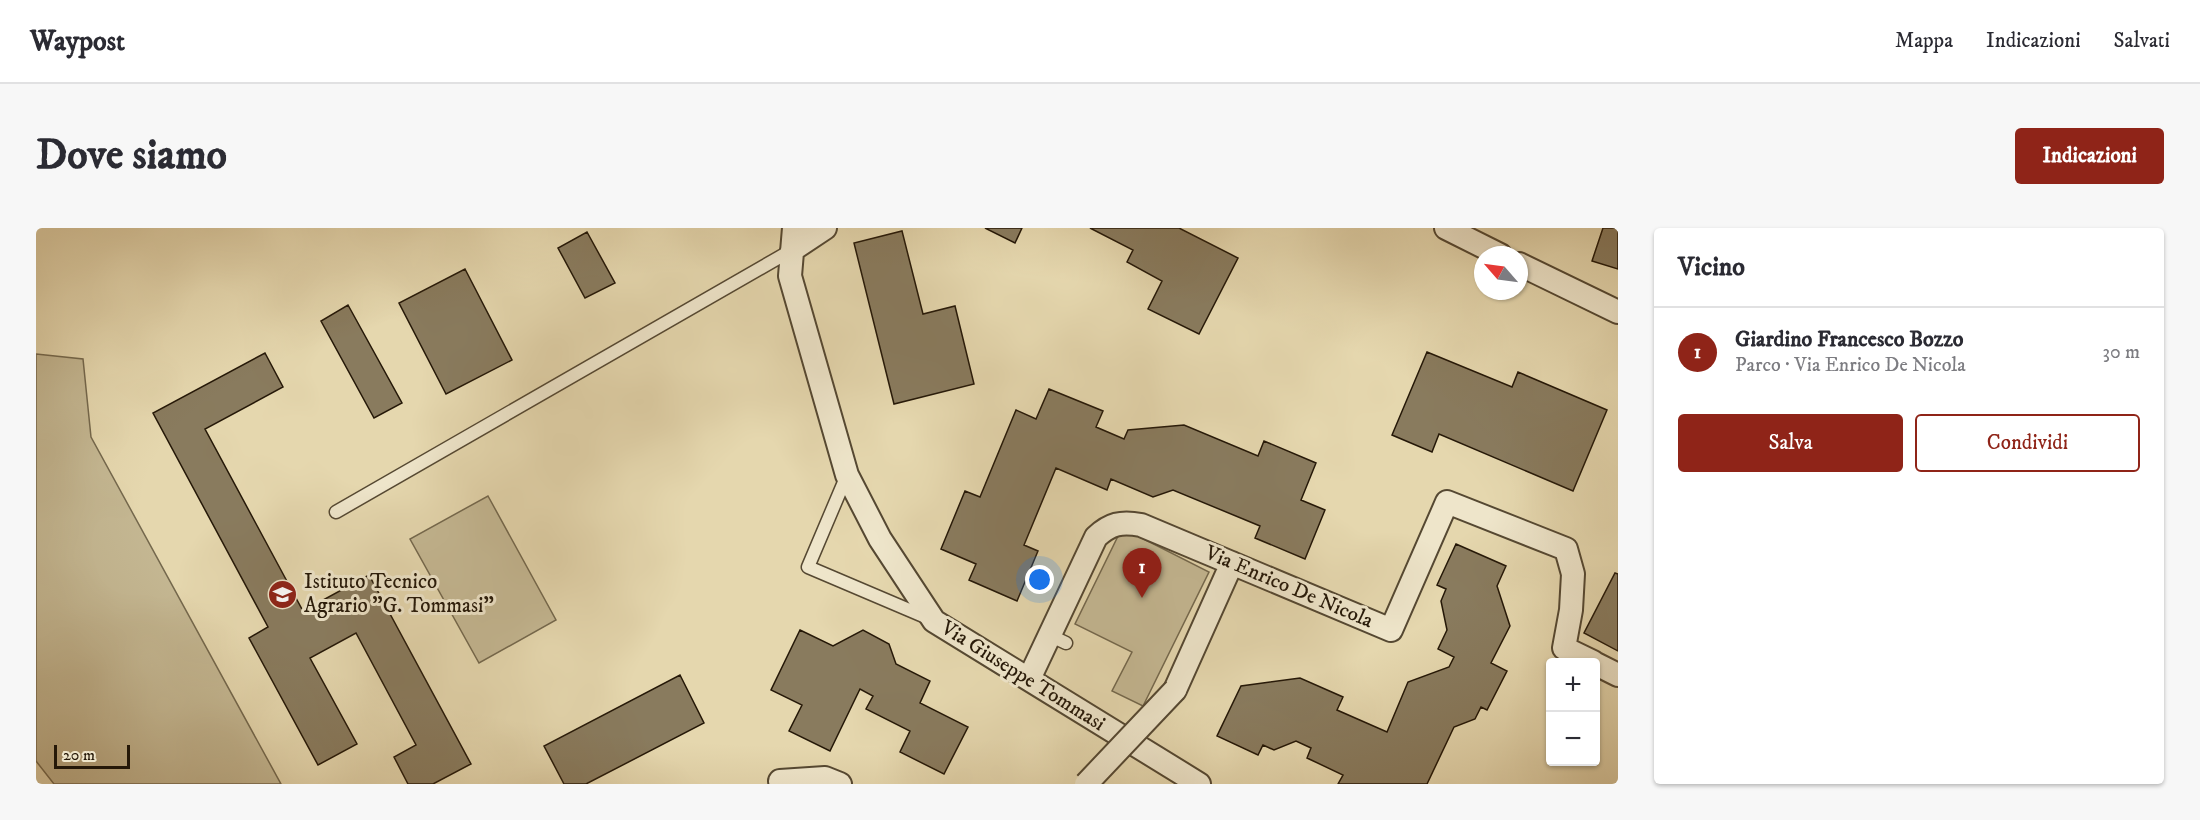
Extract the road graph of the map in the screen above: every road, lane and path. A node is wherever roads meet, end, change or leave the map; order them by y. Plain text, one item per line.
1 (825, 228) edge
2 (1446, 228) edge
3 (793, 239) edge
4 (1482, 246) edge
5 (1528, 268) edge
6 (1618, 312) edge
7 (847, 476) junction
8 (336, 512) dead end
9 (1232, 563) junction
10 (934, 621) junction
11 (1584, 658) edge
12 (1600, 666) edge
13 (1618, 675) edge
14 (1029, 679) junction
15 (780, 781) dead end
16 (840, 784) edge
17 (1086, 784) edge
18 (1199, 784) edge

1 - 3 street
2 - 4 street
3 - 7 street, Via Giuseppe Tommasi
3 - 8 lane
5 - 6 street
7 - 10 street, Via Giuseppe Tommasi
7 - 10 lane
9 - 11 street, Via Enrico De Nicola
9 - 14 street, Via Enrico De Nicola
9 - 17 street, bridge
10 - 14 street, Via Giuseppe Tommasi
12 - 13 street, Via Enrico De Nicola
14 - 18 street, Via Giuseppe Tommasi
15 - 16 street

